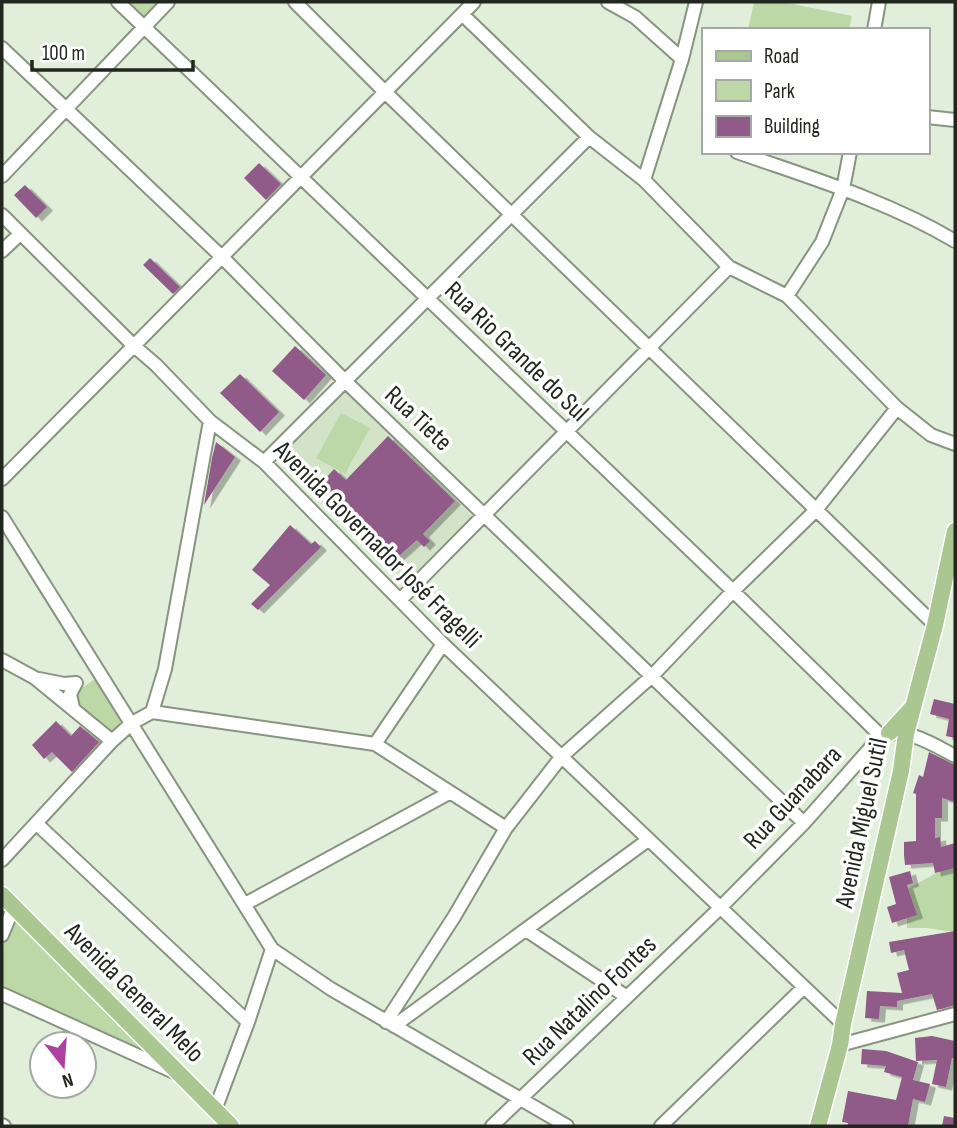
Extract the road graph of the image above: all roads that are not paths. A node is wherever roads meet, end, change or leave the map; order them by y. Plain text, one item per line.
1 (118, 2) edge
2 (168, 2) edge
3 (295, 2) edge
4 (474, 2) edge
5 (608, 2) edge
6 (696, 2) edge
7 (879, 2) edge
8 (462, 14) junction
9 (144, 27) junction
10 (874, 28) edge
11 (2, 48) edge
12 (682, 59) junction
13 (385, 92) junction
14 (66, 109) junction
15 (929, 117) edge
16 (955, 120) edge
17 (589, 137) junction
18 (743, 154) edge
19 (850, 154) edge
20 (2, 176) edge
21 (301, 177) junction
22 (644, 180) junction
23 (843, 189) junction
24 (2, 215) edge
25 (511, 215) junction
26 (20, 234) junction
27 (955, 241) edge
28 (2, 251) edge
29 (222, 257) junction
30 (730, 267) junction
31 (788, 296) junction
32 (427, 299) junction
33 (134, 346) junction
34 (649, 348) junction
35 (345, 381) junction
36 (897, 408) junction
37 (210, 421) junction
38 (566, 432) junction
39 (955, 444) edge
40 (264, 462) junction
41 (2, 479) edge
42 (816, 510) junction
43 (485, 514) junction
44 (2, 517) edge
45 (955, 531) edge
46 (733, 591) junction
47 (400, 600) junction
48 (935, 625) junction
49 (443, 644) junction
50 (2, 660) edge
51 (98, 670) junction
52 (652, 676) junction
53 (35, 678) junction
54 (76, 683) junction
55 (914, 706) junction
56 (73, 708) junction
57 (152, 712) junction
58 (132, 723) junction
59 (906, 734) junction
60 (885, 735) junction
61 (112, 741) junction
62 (375, 744) junction
63 (955, 756) edge
64 (562, 757) junction
65 (449, 793) junction
66 (804, 823) junction
67 (37, 824) junction
68 (506, 828) junction
69 (648, 840) junction
70 (2, 860) edge
71 (8, 901) edge
72 (245, 904) junction
73 (720, 908) junction
74 (526, 930) junction
75 (2, 934) edge
76 (272, 949) junction
77 (804, 987) junction
78 (2, 994) edge
79 (627, 997) junction
80 (955, 1014) edge
81 (248, 1022) junction
82 (390, 1024) junction
83 (843, 1024) junction
84 (840, 1045) junction
85 (181, 1075) junction
86 (522, 1098) junction
87 (215, 1110) junction
88 (231, 1126) edge
89 (492, 1126) edge
90 (567, 1126) edge
91 (661, 1126) edge
92 (818, 1126) edge

1 - 9 street, Rua Rio Grande do Sul
2 - 9 street
3 - 13 street
4 - 8 street
5 - 12 street
6 - 12 street
7 - 10 street
8 - 13 street
8 - 17 street
9 - 14 street
9 - 21 street, Rua Rio Grande do Sul
11 - 14 street, Rua Tiete
12 - 22 street
13 - 21 street
13 - 25 street
14 - 20 street
14 - 29 street, Rua Tiete
15 - 16 street
17 - 22 street
17 - 25 street
18 - 23 street
19 - 23 street
21 - 29 street
21 - 32 street, Rua Rio Grande do Sul
22 - 30 street
23 - 27 street
23 - 31 street
24 - 26 street, Avenida Governador José Fragelli
25 - 32 street
25 - 34 street
26 - 28 street
26 - 33 street, Avenida Governador José Fragelli
29 - 33 street
29 - 35 street, Rua Tiete
30 - 31 street
30 - 34 street
31 - 36 street
32 - 35 street
32 - 38 street, Rua Rio Grande do Sul
33 - 37 street, Avenida Governador José Fragelli
33 - 41 street
34 - 38 street
34 - 42 street
35 - 40 street
35 - 43 street, Rua Tiete
36 - 39 street
36 - 42 street
37 - 40 street, Avenida Governador José Fragelli
37 - 57 street
38 - 43 street
38 - 46 street, Rua Rio Grande do Sul
40 - 47 street, Avenida Governador José Fragelli
42 - 46 street
42 - 48 street
43 - 47 street
43 - 52 street, Rua Tiete
44 - 51 street
45 - 48 main road, Avenida Miguel Sutil
46 - 52 street
46 - 60 street, Rua Rio Grande do Sul
47 - 49 street, Avenida Governador José Fragelli
48 - 55 main road, Avenida Miguel Sutil
49 - 62 street
49 - 64 street, Avenida Governador José Fragelli
50 - 53 street
51 - 54 street
51 - 58 street
52 - 64 street
52 - 66 street, Rua Tiete
53 - 54 street
53 - 56 street
54 - 56 street
55 - 59 main road, Avenida Miguel Sutil
55 - 60 main road
56 - 61 street
57 - 58 street
57 - 62 street
58 - 61 street
58 - 72 street
59 - 60 street
59 - 63 street
59 - 83 main road, Avenida Miguel Sutil
60 - 66 street, Rua Guanabara
61 - 67 street
62 - 65 street
64 - 68 street
64 - 69 street, Avenida Governador José Fragelli
65 - 68 street
65 - 72 street
66 - 73 street, Rua Guanabara
67 - 70 street
67 - 81 street
68 - 82 street
69 - 73 street, Avenida Governador José Fragelli
69 - 74 street
71 - 75 street
71 - 85 main road, Avenida General Melo
72 - 76 street
73 - 77 street, Avenida Governador José Fragelli
73 - 79 street, Rua Natalino Fontes
74 - 79 street
74 - 82 street
76 - 81 street
76 - 82 street
77 - 83 street, Avenida Governador José Fragelli
77 - 91 street
78 - 85 street
79 - 86 street, Rua Natalino Fontes
80 - 84 street
81 - 87 street
82 - 86 street
83 - 84 main road, Avenida Miguel Sutil
84 - 92 main road, Avenida Miguel Sutil
85 - 87 main road, Avenida General Melo
86 - 89 street, Rua Natalino Fontes
86 - 90 street
87 - 88 main road, Avenida General Melo

